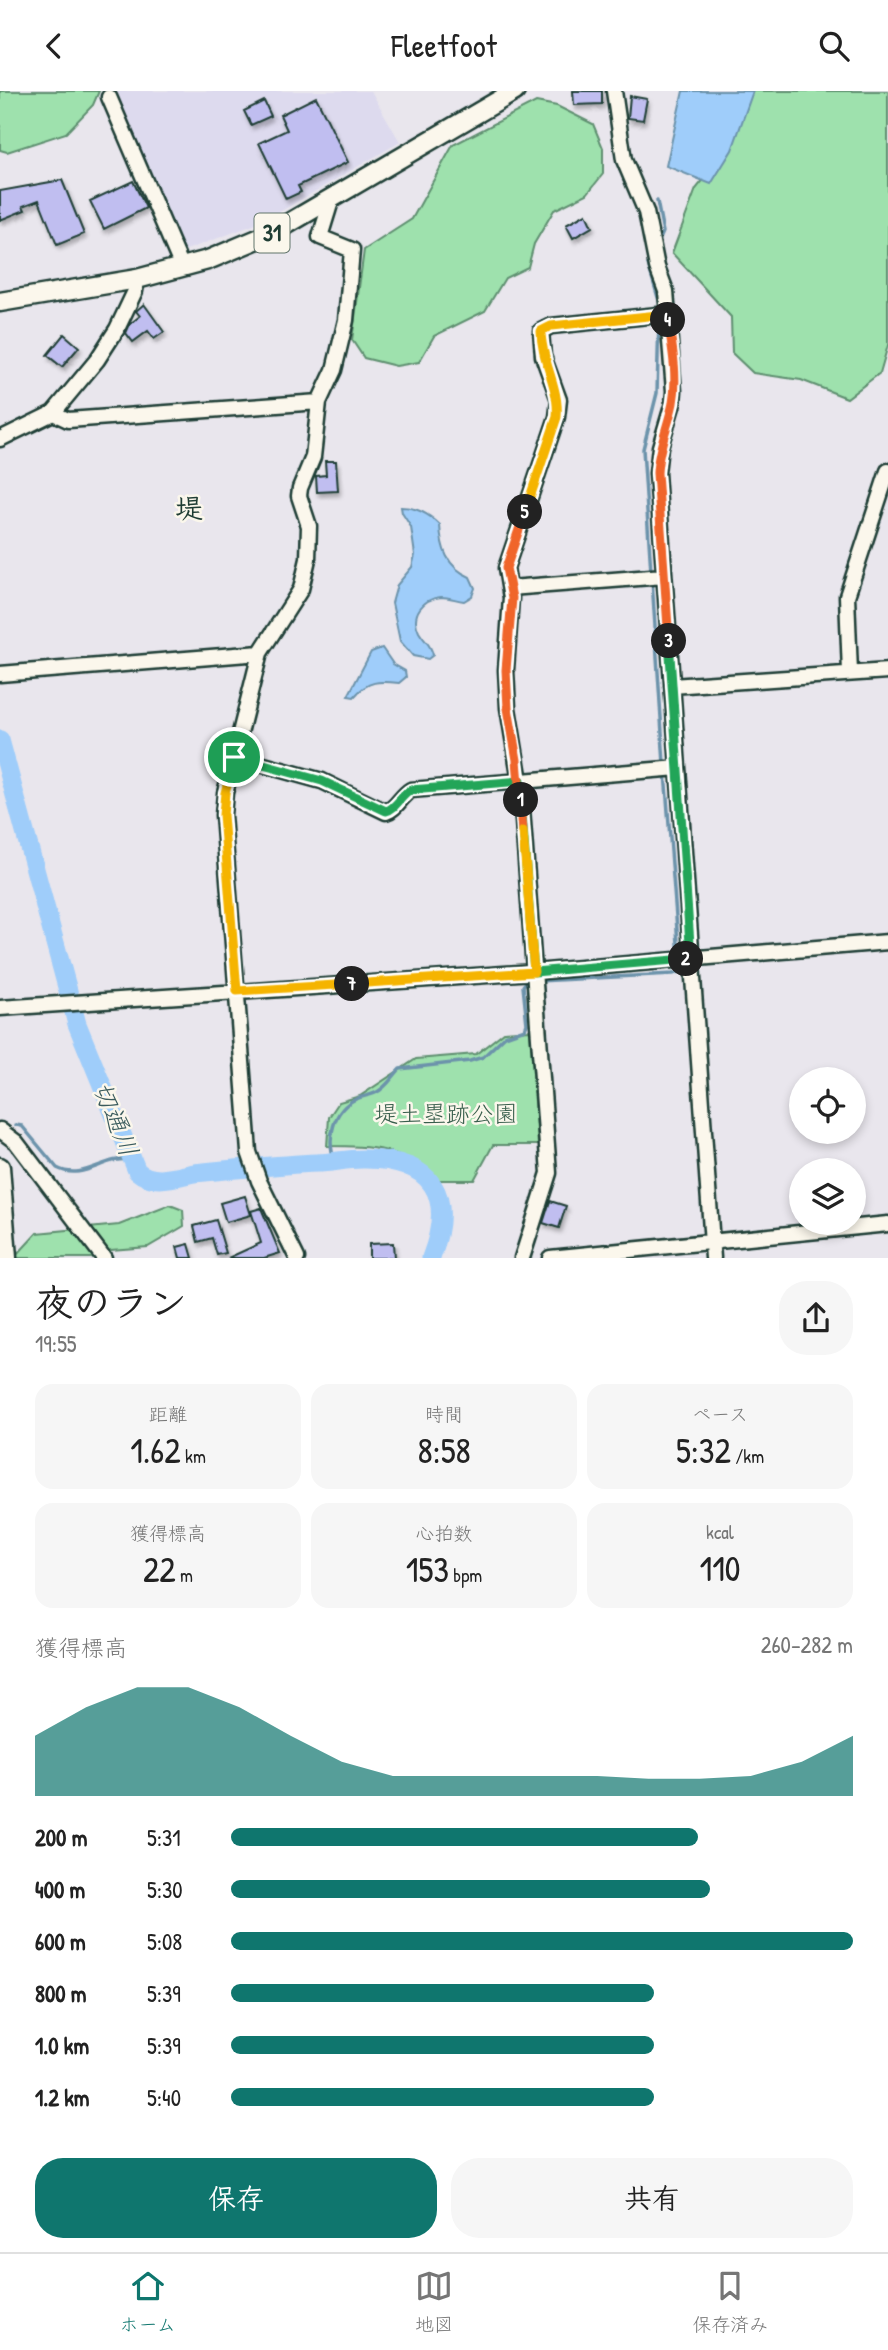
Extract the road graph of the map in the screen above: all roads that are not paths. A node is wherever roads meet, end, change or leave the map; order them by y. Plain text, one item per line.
1 (515, 91) edge
2 (614, 91) edge
3 (109, 97) dead end
4 (332, 198) junction
5 (182, 267) junction
6 (137, 279) junction
7 (0, 302) edge
8 (661, 315) junction
9 (319, 402) junction
10 (53, 413) junction
11 (0, 439) edge
12 (888, 471) edge
13 (664, 576) junction
14 (510, 588) junction
15 (260, 653) junction
16 (888, 671) edge
17 (850, 673) junction
18 (0, 674) edge
19 (672, 686) junction
20 (234, 757) junction
21 (678, 768) junction
22 (520, 781) junction
23 (888, 942) edge
24 (691, 958) junction
25 (534, 972) junction
26 (237, 991) junction
27 (0, 1008) edge
28 (0, 1130) edge
29 (0, 1167) edge
30 (888, 1224) edge
31 (712, 1242) junction
32 (7, 1258) edge
33 (104, 1258) edge
34 (297, 1258) edge
35 (522, 1258) edge
36 (550, 1258) edge
37 (713, 1258) edge

1 - 4 main road, 31
2 - 8 street
3 - 5 street
4 - 5 main road, 31
4 - 9 street
5 - 6 main road, 31
6 - 7 main road, 31
6 - 10 street
8 - 13 street
8 - 14 street
9 - 10 street
9 - 15 street
10 - 11 street
12 - 17 street
13 - 14 street
13 - 19 street
14 - 22 street
15 - 18 street
15 - 20 street
16 - 17 street
17 - 19 street
19 - 21 street
20 - 22 street
20 - 26 street
21 - 22 street
21 - 24 street
22 - 25 street
23 - 24 street
24 - 25 street
24 - 31 street
25 - 26 street
25 - 35 street
26 - 27 street
26 - 34 street
28 - 33 street
29 - 32 main road
30 - 31 street
31 - 36 street
31 - 37 street

